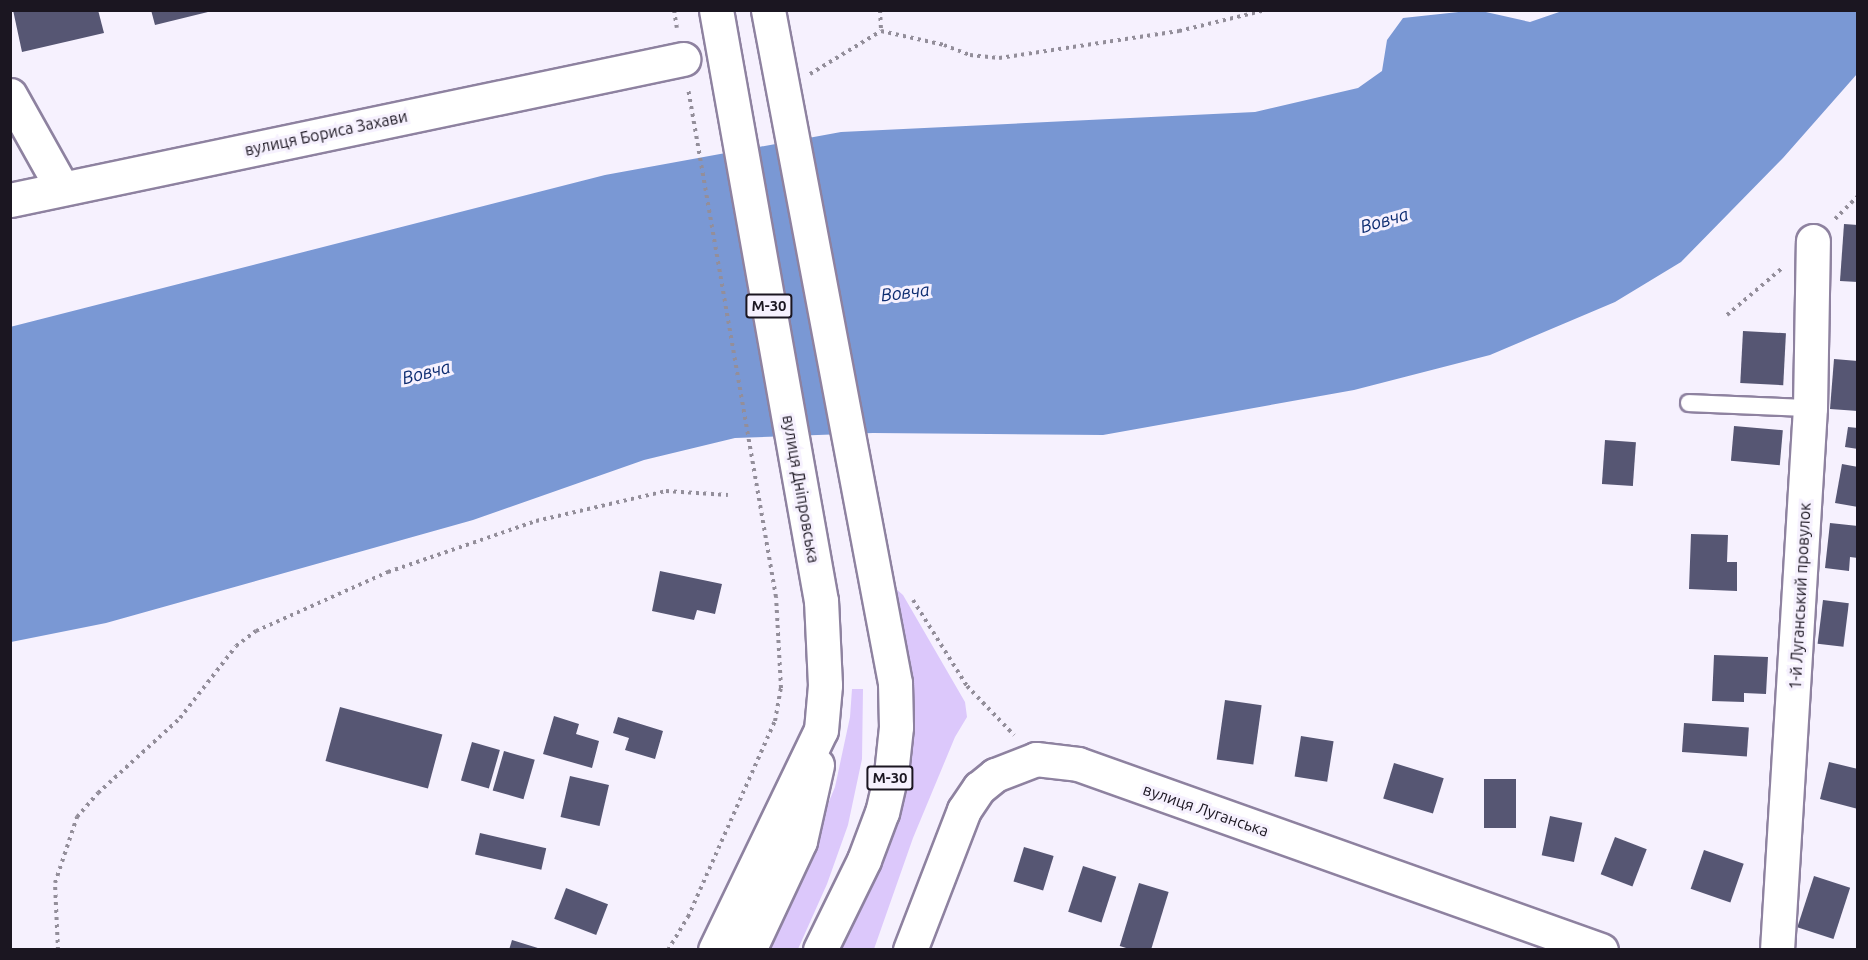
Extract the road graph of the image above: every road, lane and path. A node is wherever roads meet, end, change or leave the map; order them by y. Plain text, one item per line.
1 (717, 10) edge
2 (768, 10) edge
3 (880, 10) edge
4 (1266, 10) edge
5 (881, 31) junction
6 (683, 59) joint
7 (810, 74) dead end
8 (10, 95) edge
9 (62, 188) junction
10 (10, 200) edge
11 (1813, 241) dead end
12 (1689, 403) dead end
13 (1810, 408) junction
14 (728, 495) dead end
15 (877, 583) junction
16 (821, 730) junction
17 (1048, 760) junction
18 (58, 950) edge
19 (668, 950) edge
20 (715, 950) edge
21 (749, 950) edge
22 (820, 950) edge
23 (910, 950) edge
24 (1601, 950) edge
25 (1777, 950) edge

1 - 16 main road, вулиця Дніпровська / М-30
2 - 15 main road, М-30
3 - 5 path
4 - 5 path
5 - 7 path
6 - 9 main road, вулиця Бориса Захави
6 - 19 path
8 - 9 main road
9 - 10 main road, вулиця Бориса Захави
11 - 13 main road, 1-й Луганський провулок
12 - 13 lane
13 - 25 main road, 1-й Луганський провулок
14 - 18 path
15 - 17 path
15 - 22 main road, М-30
16 - 20 main road, вулиця Дніпровська / М-30
16 - 21 main road
17 - 23 main road, вулиця Луганська
17 - 24 main road, вулиця Луганська

